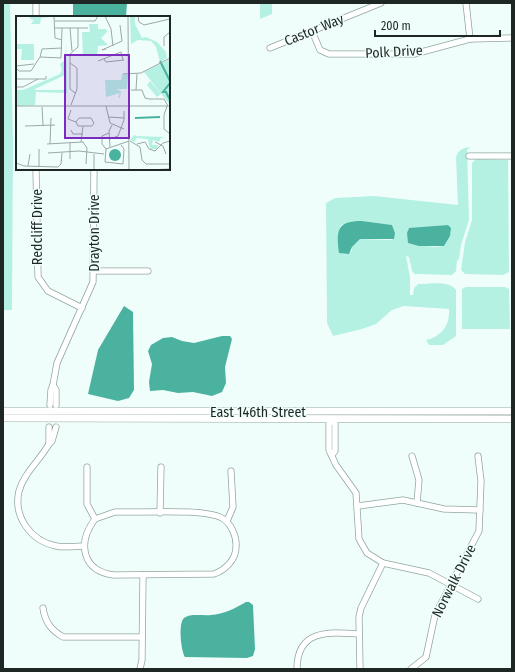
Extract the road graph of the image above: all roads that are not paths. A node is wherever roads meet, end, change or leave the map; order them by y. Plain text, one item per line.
1 (36, 3) edge
2 (381, 3) edge
3 (466, 3) edge
4 (36, 16) edge
5 (312, 31) junction
6 (512, 38) edge
7 (470, 39) junction
8 (270, 48) dead end
9 (469, 156) dead end
10 (512, 156) edge
11 (36, 170) edge
12 (94, 170) edge
13 (94, 271) junction
14 (148, 271) dead end
15 (82, 308) junction
16 (53, 405) dead end
17 (3, 411) edge
18 (512, 411) edge
19 (332, 417) junction
20 (3, 418) edge
21 (512, 419) edge
22 (49, 427) dead end
23 (56, 427) dead end
24 (49, 444) junction
25 (412, 456) dead end
26 (478, 456) dead end
27 (87, 467) dead end
28 (160, 467) dead end
29 (231, 470) dead end
30 (417, 503) junction
31 (358, 506) junction
32 (480, 510) junction
33 (160, 513) junction
34 (95, 519) junction
35 (227, 521) junction
36 (84, 546) junction
37 (383, 563) junction
38 (143, 575) junction
39 (451, 584) junction
40 (478, 599) dead end
41 (43, 608) dead end
42 (359, 634) junction
43 (142, 637) junction
44 (140, 669) edge
45 (296, 669) edge
46 (360, 669) edge
47 (411, 669) edge

1 - 4 street
2 - 5 street, Castor Way
3 - 7 street
5 - 7 street, Polk Drive
5 - 8 street, Castor Way
6 - 7 street, Polk Drive
9 - 10 street
11 - 15 street, Redcliff Drive
12 - 13 street, Drayton Drive
13 - 14 street
13 - 15 street, Drayton Drive
15 - 16 street, Drayton Drive
17 - 19 main road, East 146th Street
18 - 19 main road, East 146th Street
19 - 20 main road, East 146th Street
19 - 21 main road, East 146th Street
19 - 31 street
22 - 24 street
23 - 24 street
24 - 36 street
25 - 30 street
26 - 32 street, Norwalk Drive
27 - 34 street
28 - 33 street
29 - 35 street
30 - 31 street
30 - 32 street
31 - 37 street
32 - 39 street, Norwalk Drive
33 - 34 street
33 - 35 street
34 - 36 street
35 - 38 street
36 - 38 street
37 - 39 street
37 - 42 street
38 - 43 street
39 - 40 street
39 - 47 street, Norwalk Drive
41 - 43 street
42 - 45 street
42 - 46 street
43 - 44 street

